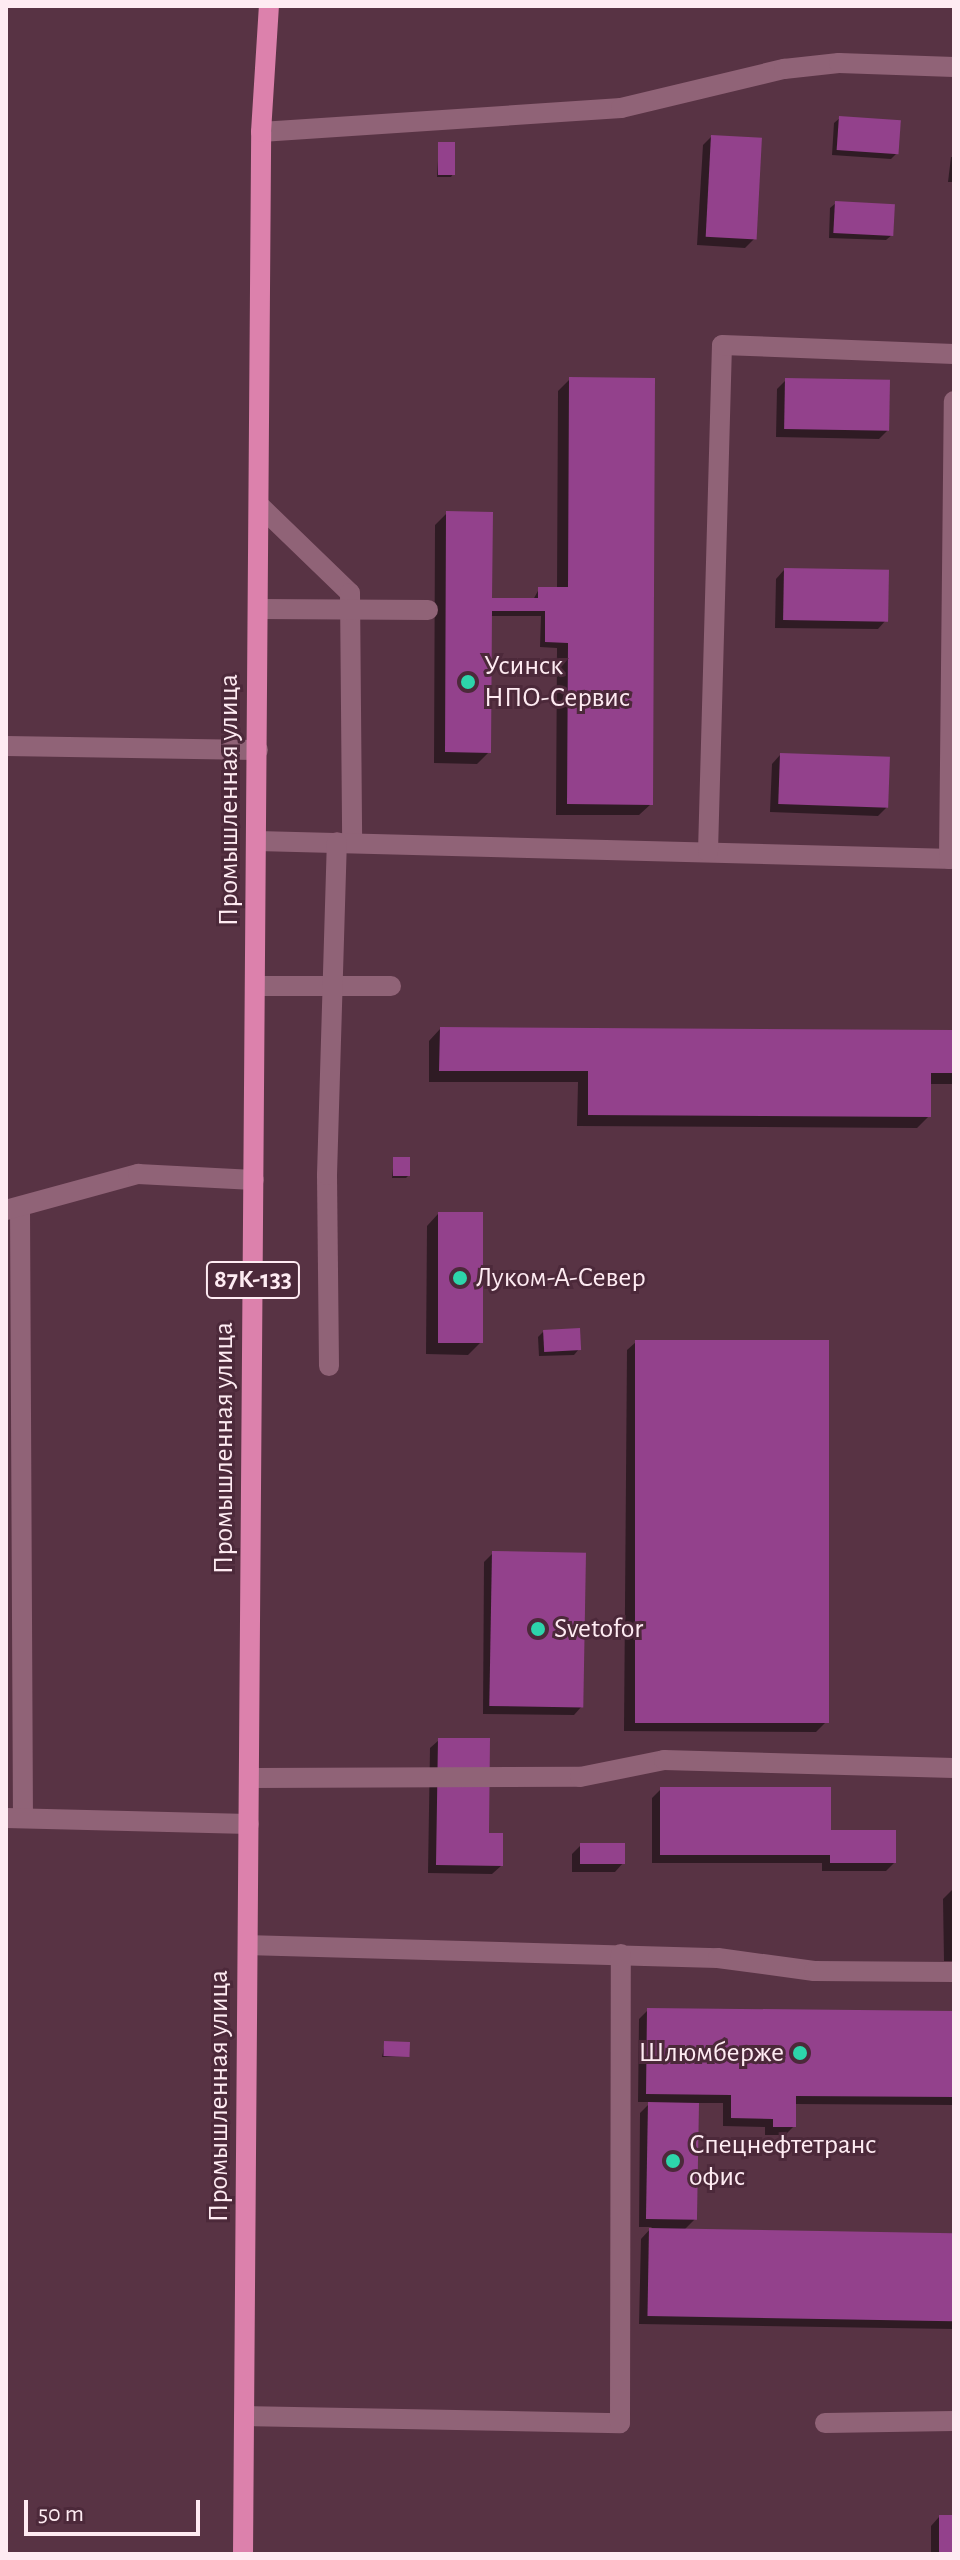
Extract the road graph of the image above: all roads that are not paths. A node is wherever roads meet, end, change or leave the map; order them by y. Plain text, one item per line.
1 (269, 6) edge
2 (954, 67) edge
3 (261, 132) junction
4 (954, 354) edge
5 (954, 401) edge
6 (260, 506) junction
7 (259, 609) junction
8 (350, 609) junction
9 (428, 610) dead end
10 (6, 746) edge
11 (258, 750) junction
12 (257, 841) junction
13 (344, 843) junction
14 (708, 852) junction
15 (951, 859) edge
16 (256, 986) junction
17 (336, 986) junction
18 (391, 986) dead end
19 (254, 1180) junction
20 (13, 1210) edge
21 (329, 1366) dead end
22 (14, 1370) edge
23 (14, 1478) edge
24 (14, 1708) edge
25 (954, 1768) edge
26 (250, 1778) junction
27 (15, 1818) edge
28 (249, 1824) junction
29 (248, 1945) junction
30 (621, 1954) junction
31 (954, 1972) edge
32 (244, 2416) junction
33 (954, 2421) edge
34 (825, 2423) dead end
35 (243, 2554) edge

1 - 3 main road, Промышленная улица / 87К-133
2 - 3 street
3 - 6 main road, Промышленная улица / 87К-133
4 - 14 street
5 - 15 street
6 - 7 main road, Промышленная улица / 87К-133
6 - 8 street
7 - 8 street
7 - 11 main road, Промышленная улица / 87К-133
8 - 9 street
8 - 13 street
10 - 11 street
11 - 12 main road, Промышленная улица / 87К-133
12 - 13 street
12 - 16 main road, Промышленная улица / 87К-133
13 - 14 street
13 - 17 street
14 - 15 street
16 - 17 street
16 - 19 main road, Промышленная улица / 87К-133
17 - 18 street
17 - 21 street
19 - 20 street
19 - 26 main road, Промышленная улица / 87К-133
20 - 22 street
22 - 23 street
23 - 24 street
24 - 27 street
25 - 26 street
26 - 28 main road, Промышленная улица / 87К-133
27 - 28 street
28 - 29 main road, Промышленная улица / 87К-133
29 - 30 street
29 - 32 main road, Промышленная улица / 87К-133
30 - 31 street
30 - 32 street
32 - 35 main road, Промышленная улица / 87К-133
33 - 34 street

